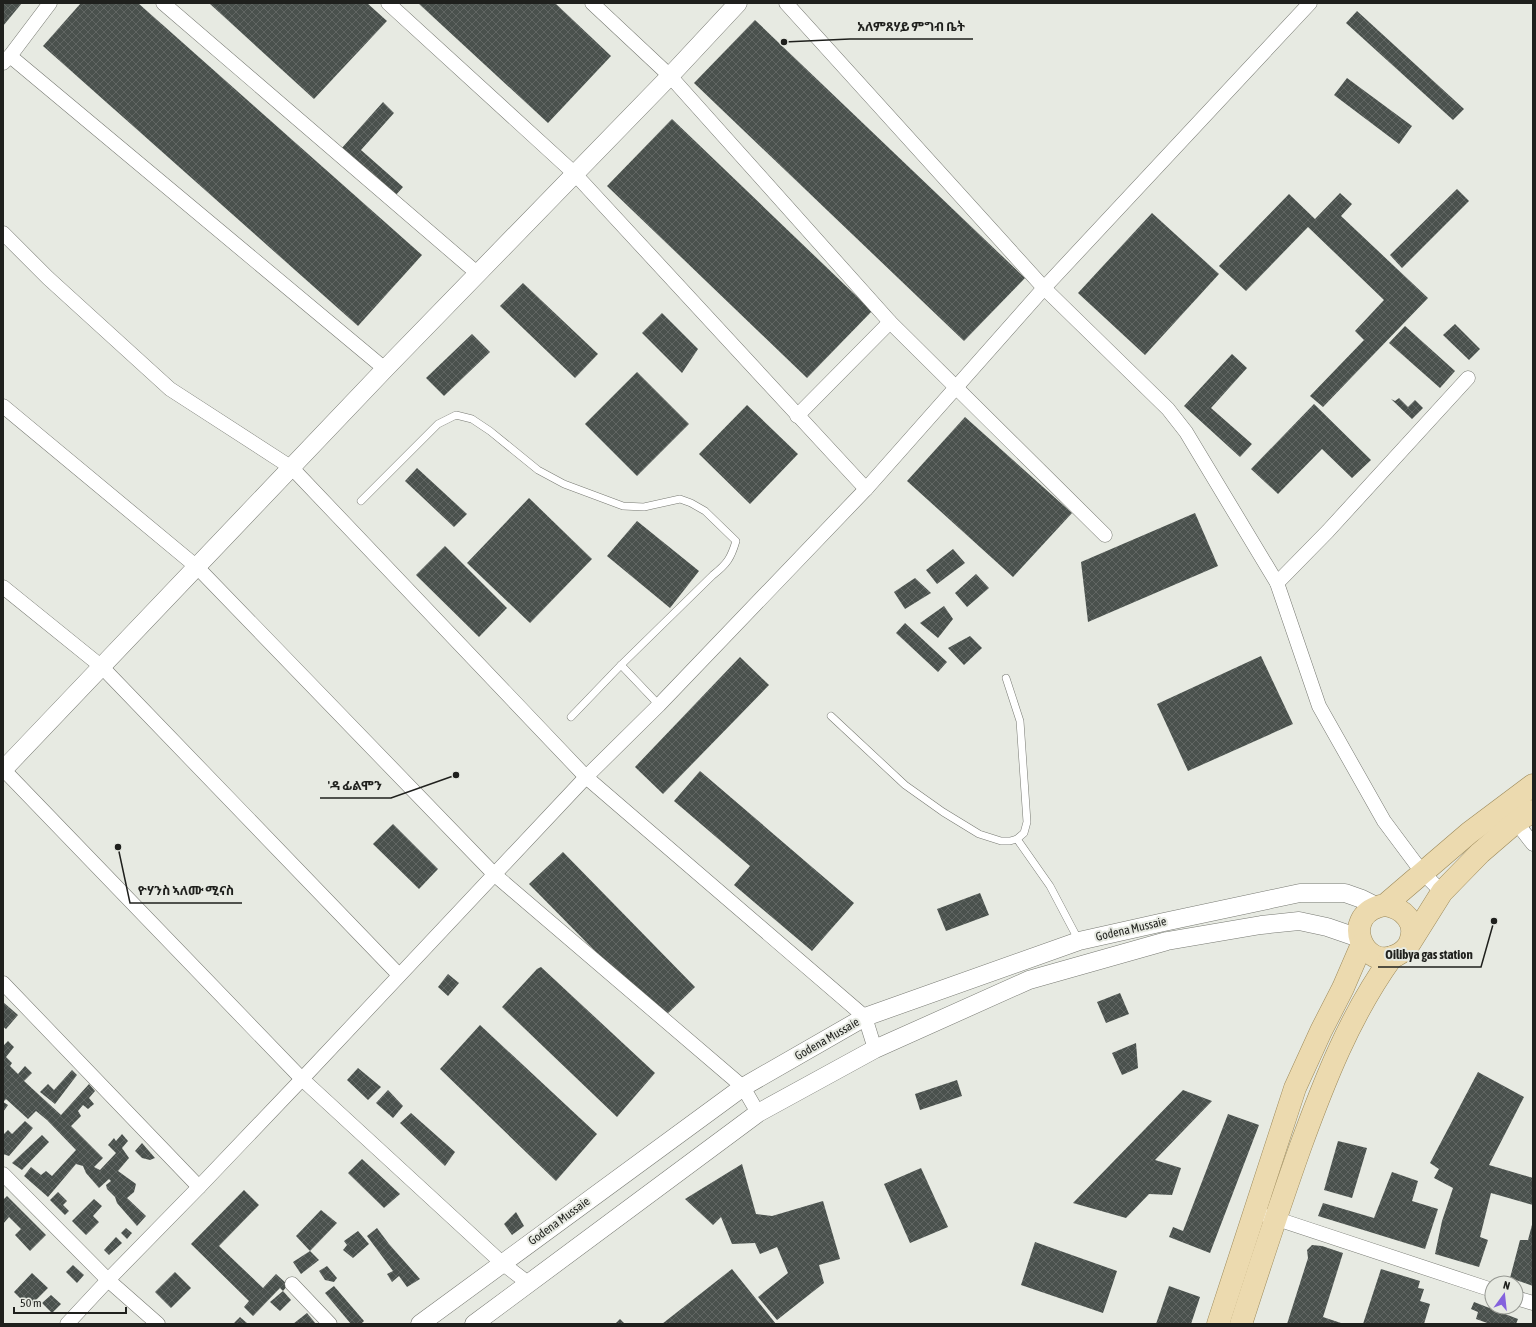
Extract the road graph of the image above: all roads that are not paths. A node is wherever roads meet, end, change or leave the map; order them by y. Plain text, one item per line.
1 (50, 3) edge
2 (163, 3) edge
3 (388, 3) edge
4 (592, 3) edge
5 (738, 3) edge
6 (786, 3) edge
7 (1310, 3) edge
8 (7, 59) edge
9 (670, 76) junction
10 (574, 173) junction
11 (3, 233) edge
12 (478, 273) junction
13 (1044, 288) junction
14 (890, 322) junction
15 (385, 369) junction
16 (1468, 378) dead end
17 (956, 387) junction
18 (3, 406) edge
19 (797, 416) junction
20 (292, 468) junction
21 (866, 489) junction
22 (361, 501) dead end
23 (1105, 535) dead end
24 (197, 567) junction
25 (1277, 583) junction
26 (3, 587) edge
27 (621, 664) junction
28 (102, 667) junction
29 (1006, 678) dead end
30 (660, 705) junction
31 (831, 716) dead end
32 (571, 717) dead end
33 (3, 770) edge
34 (586, 777) junction
35 (1533, 785) edge
36 (1525, 816) edge
37 (1017, 839) junction
38 (1533, 844) edge
39 (1422, 872) junction
40 (494, 875) junction
41 (1442, 892) junction
42 (1381, 906) junction
43 (1164, 922) junction
44 (1079, 941) junction
45 (1168, 941) junction
46 (1361, 941) junction
47 (1410, 943) junction
48 (1392, 957) junction
49 (399, 975) junction
50 (3, 984) edge
51 (865, 1017) junction
52 (875, 1049) junction
53 (302, 1079) junction
54 (744, 1087) junction
55 (1295, 1088) junction
56 (1320, 1095) junction
57 (758, 1113) junction
58 (3, 1174) edge
59 (199, 1187) junction
60 (1255, 1211) junction
61 (1275, 1218) junction
62 (502, 1263) junction
63 (108, 1280) junction
64 (1232, 1281) junction
65 (292, 1284) dead end
66 (528, 1284) junction
67 (1484, 1287) edge
68 (1253, 1288) junction
69 (67, 1324) edge
70 (158, 1324) edge
71 (330, 1324) edge
72 (420, 1324) edge
73 (474, 1324) edge
74 (1218, 1324) edge
75 (1241, 1324) edge

1 - 8 street
2 - 12 street
3 - 10 street
4 - 9 street
5 - 9 street
6 - 13 street
7 - 13 street
8 - 15 street
9 - 10 street
9 - 14 street
10 - 12 street
10 - 19 street
11 - 20 street
12 - 15 street
13 - 17 street
13 - 25 street
14 - 17 street
14 - 19 street
15 - 20 street
16 - 25 street
17 - 21 street
17 - 23 street
18 - 24 street
19 - 21 street
20 - 24 street
20 - 34 street
21 - 30 street
22 - 27 lane
24 - 28 street
24 - 40 street
25 - 39 street
26 - 28 street
27 - 30 lane
27 - 32 lane
28 - 33 street
28 - 49 street
29 - 37 lane
30 - 34 street
31 - 37 lane
33 - 53 street
34 - 40 street
34 - 51 street
35 - 39 main road
36 - 38 street
36 - 41 main road
37 - 44 lane
39 - 41 street
39 - 42 main road
40 - 49 street
40 - 54 street
41 - 47 main road
42 - 43 street, Godena Mussaie
42 - 46 main road
42 - 47 main road
43 - 44 street, Godena Mussaie
43 - 45 street
44 - 51 street, Godena Mussaie
45 - 46 street, Godena Mussaie
45 - 52 street, Godena Mussaie
46 - 48 main road
46 - 55 main road
47 - 48 main road
48 - 56 main road
49 - 53 street
50 - 59 street
51 - 52 street
51 - 54 street, Godena Mussaie
52 - 57 street, Godena Mussaie
53 - 59 street
53 - 62 street
54 - 57 street
54 - 62 street, Godena Mussaie
55 - 56 main road
55 - 60 main road
56 - 61 main road
57 - 66 street, Godena Mussaie
58 - 63 street
59 - 63 street
60 - 61 street
60 - 64 main road
61 - 67 street
61 - 68 main road
62 - 66 street
62 - 72 street, Godena Mussaie
63 - 69 street
63 - 70 street
64 - 68 main road
64 - 74 main road
65 - 71 street
66 - 73 street, Godena Mussaie
68 - 75 main road

